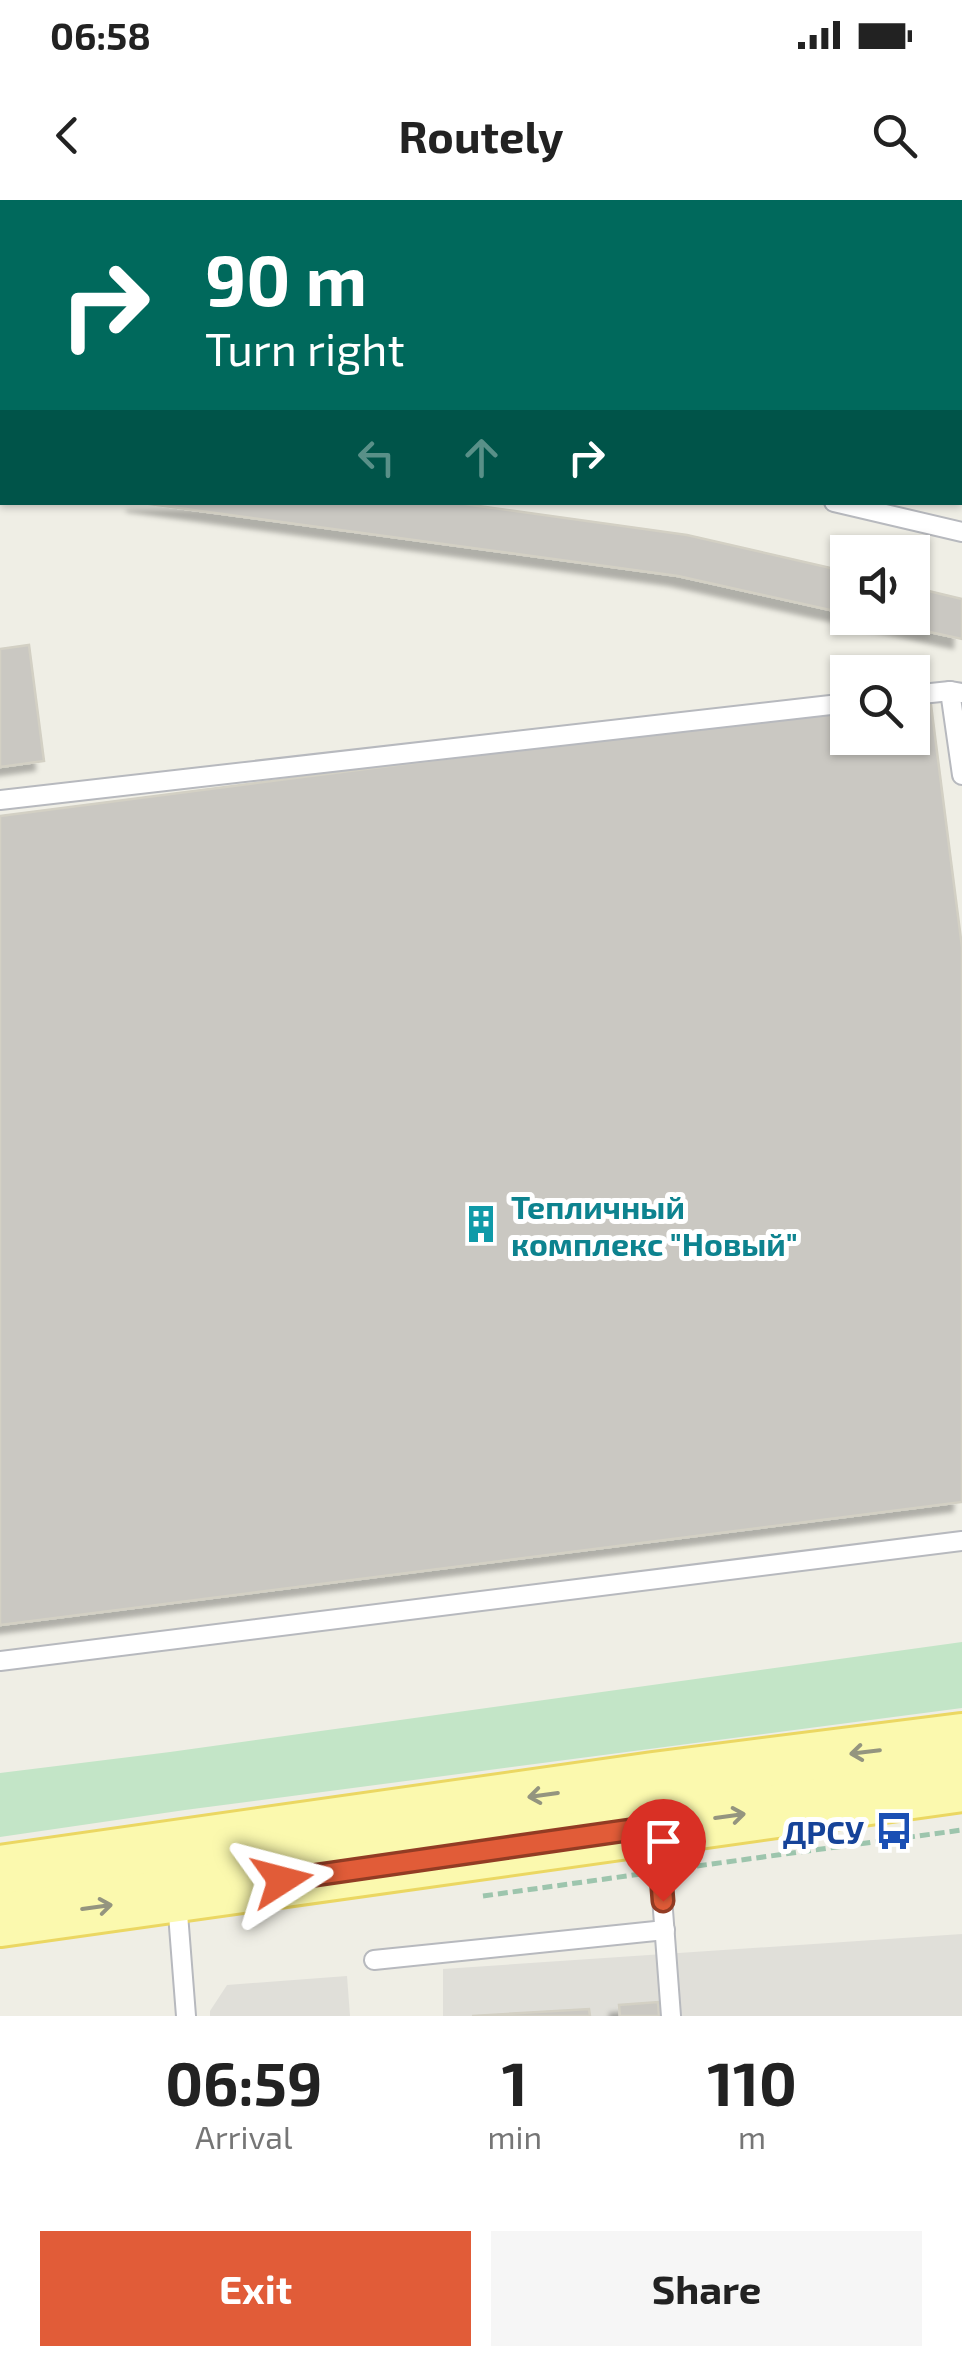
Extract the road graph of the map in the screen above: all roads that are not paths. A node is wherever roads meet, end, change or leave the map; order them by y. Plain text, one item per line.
1 (847, 505) edge
2 (962, 532) edge
3 (956, 692) edge
4 (930, 694) edge
5 (830, 705) edge
6 (962, 775) edge
7 (0, 800) edge
8 (962, 1541) edge
9 (0, 1661) edge
10 (962, 1740) edge
11 (962, 1785) edge
12 (659, 1848) junction
13 (0, 1872) edge
14 (177, 1896) junction
15 (0, 1920) edge
16 (665, 1930) junction
17 (374, 1960) dead end
18 (186, 2016) edge
19 (671, 2016) edge

1 - 2 lane
3 - 4 lane
3 - 6 lane
5 - 7 lane
8 - 9 lane
10 -> 13 main road
12 -> 11 main road
12 - 14 main road
12 - 16 lane
15 -> 14 main road
14 - 18 lane
16 - 17 lane
16 - 19 lane

